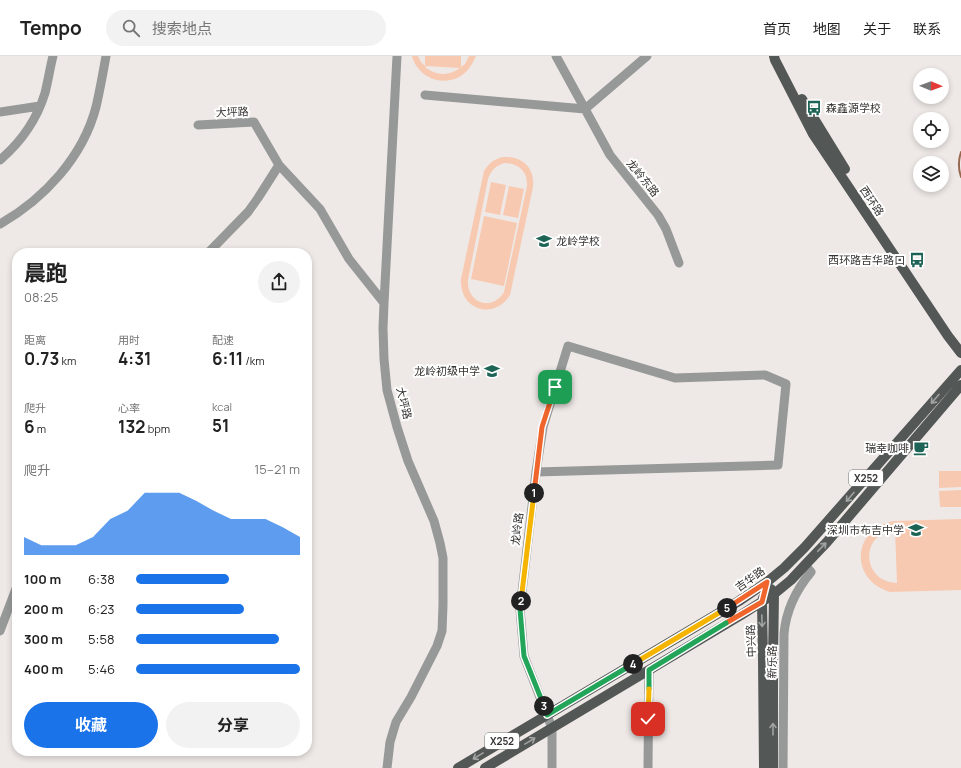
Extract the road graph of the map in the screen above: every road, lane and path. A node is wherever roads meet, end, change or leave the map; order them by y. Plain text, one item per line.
1 (53, 56) edge
2 (106, 56) edge
3 (397, 56) edge
4 (556, 56) edge
5 (647, 56) edge
6 (774, 56) edge
7 (781, 56) edge
8 (425, 94) dead end
9 (40, 106) junction
10 (586, 108) junction
11 (0, 112) edge
12 (198, 125) dead end
13 (0, 160) edge
14 (279, 165) junction
15 (0, 224) edge
16 (213, 248) edge
17 (679, 263) dead end
18 (384, 303) junction
19 (961, 344) edge
20 (961, 353) edge
21 (961, 370) edge
22 (961, 385) edge
23 (536, 472) junction
24 (805, 565) junction
25 (767, 582) junction
26 (774, 594) junction
27 (12, 599) edge
28 (762, 602) junction
29 (0, 631) edge
30 (768, 659) junction
31 (649, 670) junction
32 (547, 715) junction
33 (552, 728) junction
34 (388, 768) edge
35 (458, 768) edge
36 (484, 768) edge
37 (552, 768) edge
38 (648, 768) edge
39 (764, 768) edge
40 (773, 768) edge
41 (783, 768) edge

1 - 9 street
2 - 15 street
3 - 18 street
4 - 10 street, 龙岭东路
5 - 10 street
6 - 20 main road, 西环路
7 - 19 main road, 西环路
8 - 10 street
9 - 11 street
9 - 13 street
10 - 17 street, 龙岭东路
12 - 14 street, 大坪路
14 - 16 street
14 - 18 street, 大坪路
18 - 34 street, 大坪路
21 -> 25 main road, 吉华路 / X252
24 -> 22 main road, X252
23 - 23 street, 龙岭路
23 - 32 street, 龙岭路
24 - 26 main road, X252
24 - 41 street, 新乐路
25 - 26 main road
25 - 28 main road, 中兴路
25 - 32 main road, 吉华路 / X252
26 - 28 main road, X252
26 - 30 main road, 中兴路
27 - 29 street
28 -> 30 main road, 中兴路
28 - 31 main road, X252
30 - 39 main road, 中兴路
40 -> 30 main road, 中兴路
31 - 33 main road, X252
31 - 38 street
32 - 33 street, 龙岭路
32 -> 35 main road, 吉华路 / X252
36 -> 33 main road, X252
33 - 37 street

